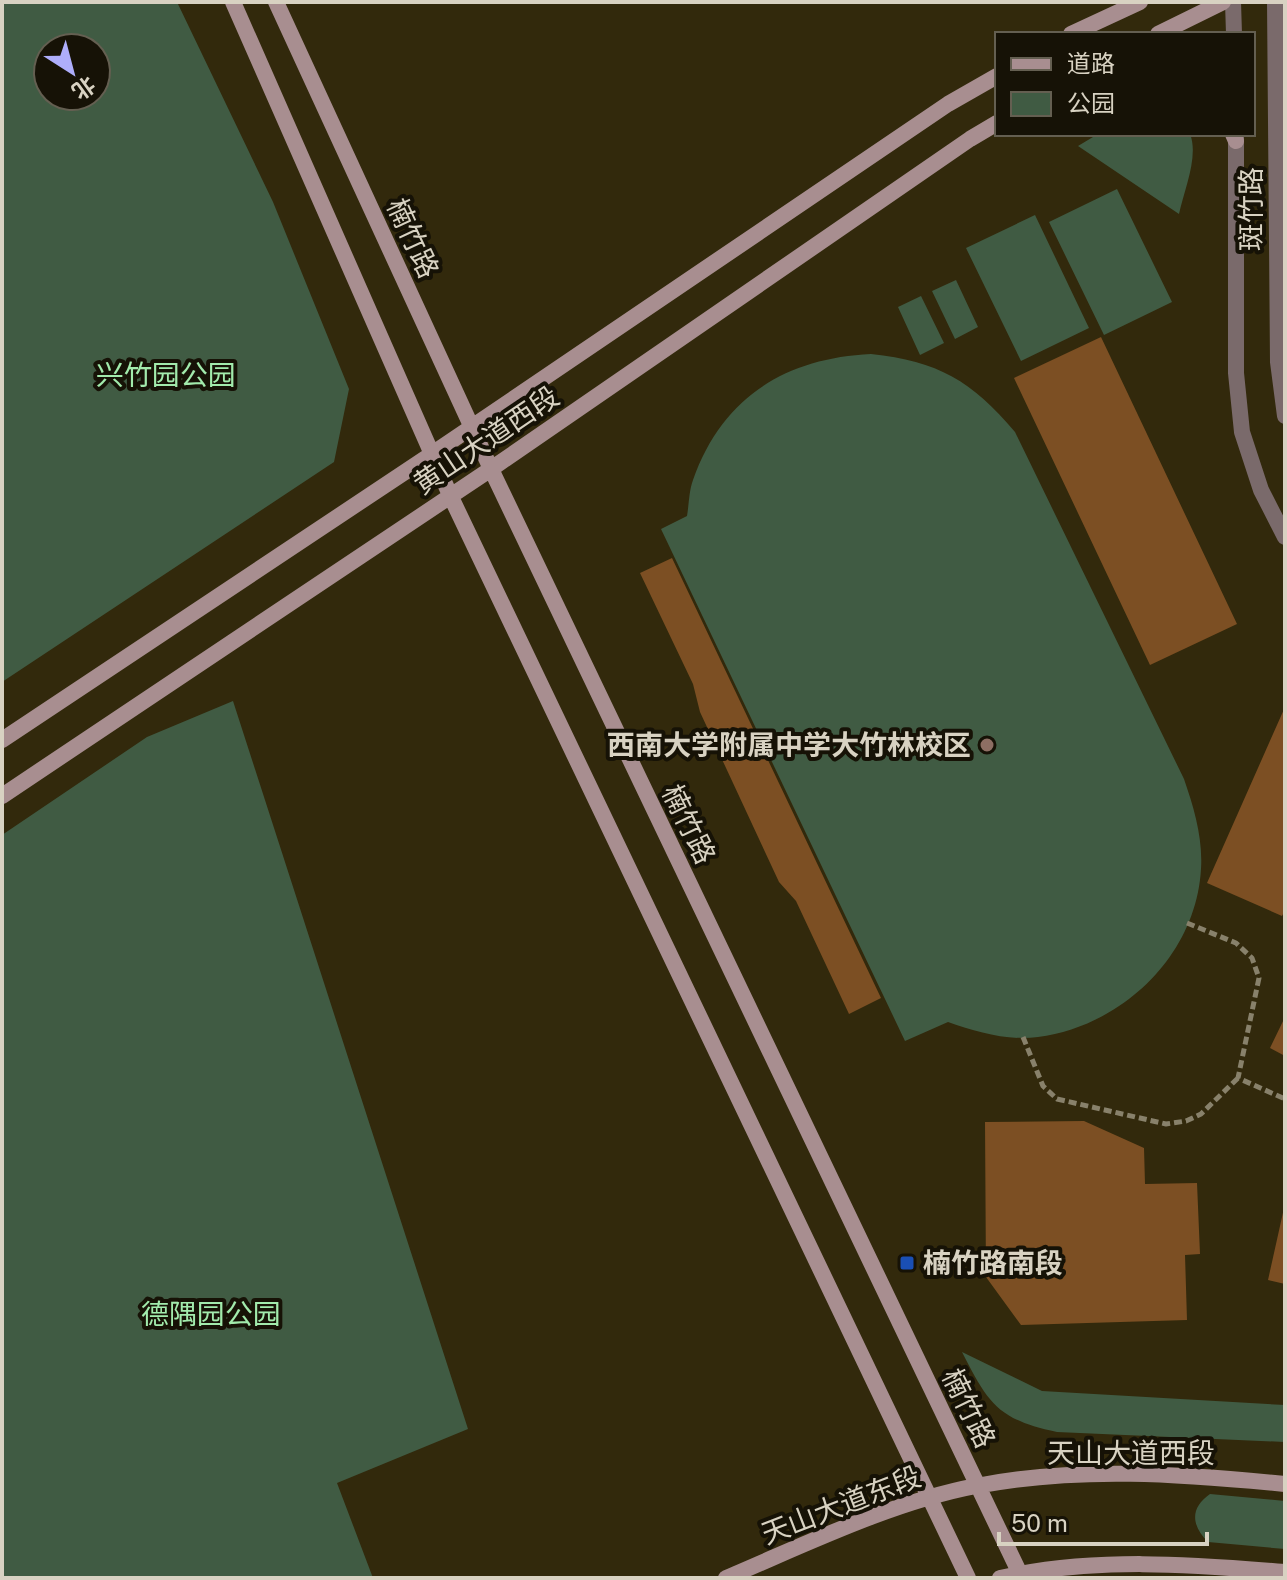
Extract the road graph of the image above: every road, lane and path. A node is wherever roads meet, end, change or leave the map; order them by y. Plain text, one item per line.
1 (233, 2) edge
2 (276, 2) edge
3 (1140, 2) edge
4 (1223, 2) edge
5 (1233, 2) edge
6 (1275, 2) edge
7 (1075, 32) edge
8 (1162, 32) edge
9 (1234, 32) edge
10 (995, 77) edge
11 (995, 124) edge
12 (1235, 136) edge
13 (1285, 416) edge
14 (471, 427) junction
15 (432, 454) junction
16 (491, 469) junction
17 (450, 495) junction
18 (1285, 537) edge
19 (2, 740) edge
20 (2, 796) edge
21 (1187, 923) dead end
22 (1023, 1037) dead end
23 (1238, 1078) junction
24 (1285, 1099) edge
25 (1285, 1484) edge
26 (977, 1486) junction
27 (930, 1498) junction
28 (1285, 1572) edge
29 (1021, 1576) edge
30 (726, 1578) edge
31 (968, 1578) edge
32 (1000, 1578) edge

1 - 15 main road
2 - 14 main road, 楠竹路
3 - 7 main road
4 - 8 main road
5 - 9 street
6 - 13 street, 斑竹路
10 - 14 main road, 黄山大道西段
11 - 16 main road, 黄山大道西段
12 - 18 street, 斑竹路
14 - 15 main road, 黄山大道西段
14 - 16 main road, 楠竹路
15 - 17 main road
15 - 19 main road, 黄山大道西段
16 - 17 main road, 黄山大道西段
16 - 26 main road, 楠竹路
17 - 20 main road, 黄山大道西段
17 - 27 main road
21 - 23 path
22 - 23 path
23 - 24 path
25 - 26 main road, 天山大道西段
26 - 27 main road, 天山大道东段
26 - 29 main road, 楠竹路
27 - 30 main road, 天山大道东段
27 - 31 main road
28 - 29 main road
29 - 32 main road

